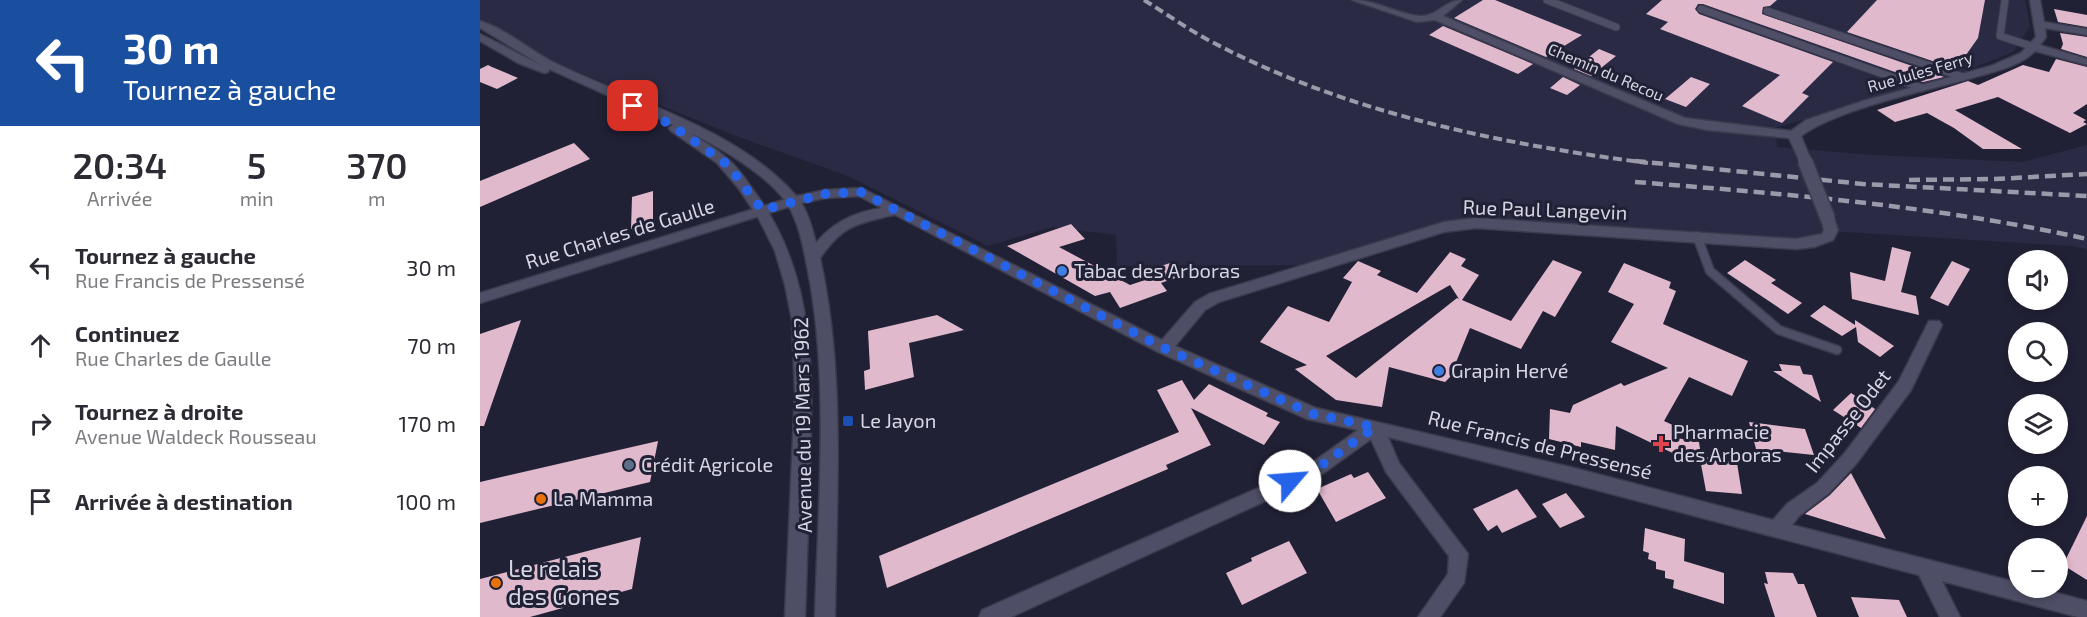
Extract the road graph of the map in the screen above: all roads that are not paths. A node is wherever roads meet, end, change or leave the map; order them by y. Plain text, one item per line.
1 (1357, 0) edge
2 (1458, 0) edge
3 (1547, 0) edge
4 (2005, 0) edge
5 (2035, 0) edge
6 (1701, 9) dead end
7 (1767, 11) dead end
8 (1437, 17) junction
9 (480, 24) edge
10 (2039, 24) junction
11 (1616, 27) dead end
12 (2087, 32) edge
13 (480, 37) edge
14 (2034, 46) junction
15 (2087, 62) edge
16 (1964, 77) junction
17 (1922, 88) junction
18 (1794, 135) junction
19 (793, 201) junction
20 (762, 210) junction
21 (896, 210) junction
22 (1697, 236) junction
23 (813, 258) junction
24 (480, 298) edge
25 (1934, 325) dead end
26 (1164, 348) junction
27 (1837, 350) dead end
28 (1375, 427) junction
29 (1777, 529) junction
30 (1925, 568) junction
31 (2087, 610) edge
32 (795, 617) edge
33 (825, 617) edge
34 (989, 617) edge
35 (1428, 617) edge
36 (1950, 617) edge

1 - 8 street
2 - 8 street
3 - 11 lane
4 - 14 lane
5 - 10 street
6 - 17 lane
7 - 16 lane
8 - 18 street, Chemin du Recou
9 - 19 street, Avenue du 19 Mars 1962
10 - 12 street
10 - 14 street
13 - 20 street, Avenue du 19 Mars 1962
14 - 15 street
14 - 16 street, Rue Jules Ferry
16 - 17 street, Rue Jules Ferry
17 - 18 street, Rue Jules Ferry
18 - 22 street, Rue Paul Langevin, bridge
19 - 20 street, Rue Charles de Gaulle
19 - 21 street, Rue Charles de Gaulle
19 - 23 street, Avenue du 19 Mars 1962
20 - 24 street, Rue Charles de Gaulle
20 - 32 street, Avenue du 19 Mars 1962
21 - 23 street
21 - 26 street, Rue Charles de Gaulle
22 - 26 street, Rue Paul Langevin
22 - 27 lane
23 - 33 street, Avenue du 19 Mars 1962
25 - 29 street, Impasse Odet
26 - 28 street, Rue Francis de Pressensé
28 - 29 street, Rue Francis de Pressensé
28 - 34 street
28 - 35 street
29 - 30 street, Rue Francis de Pressensé
30 - 31 street, Rue Francis de Pressensé
30 - 36 street

